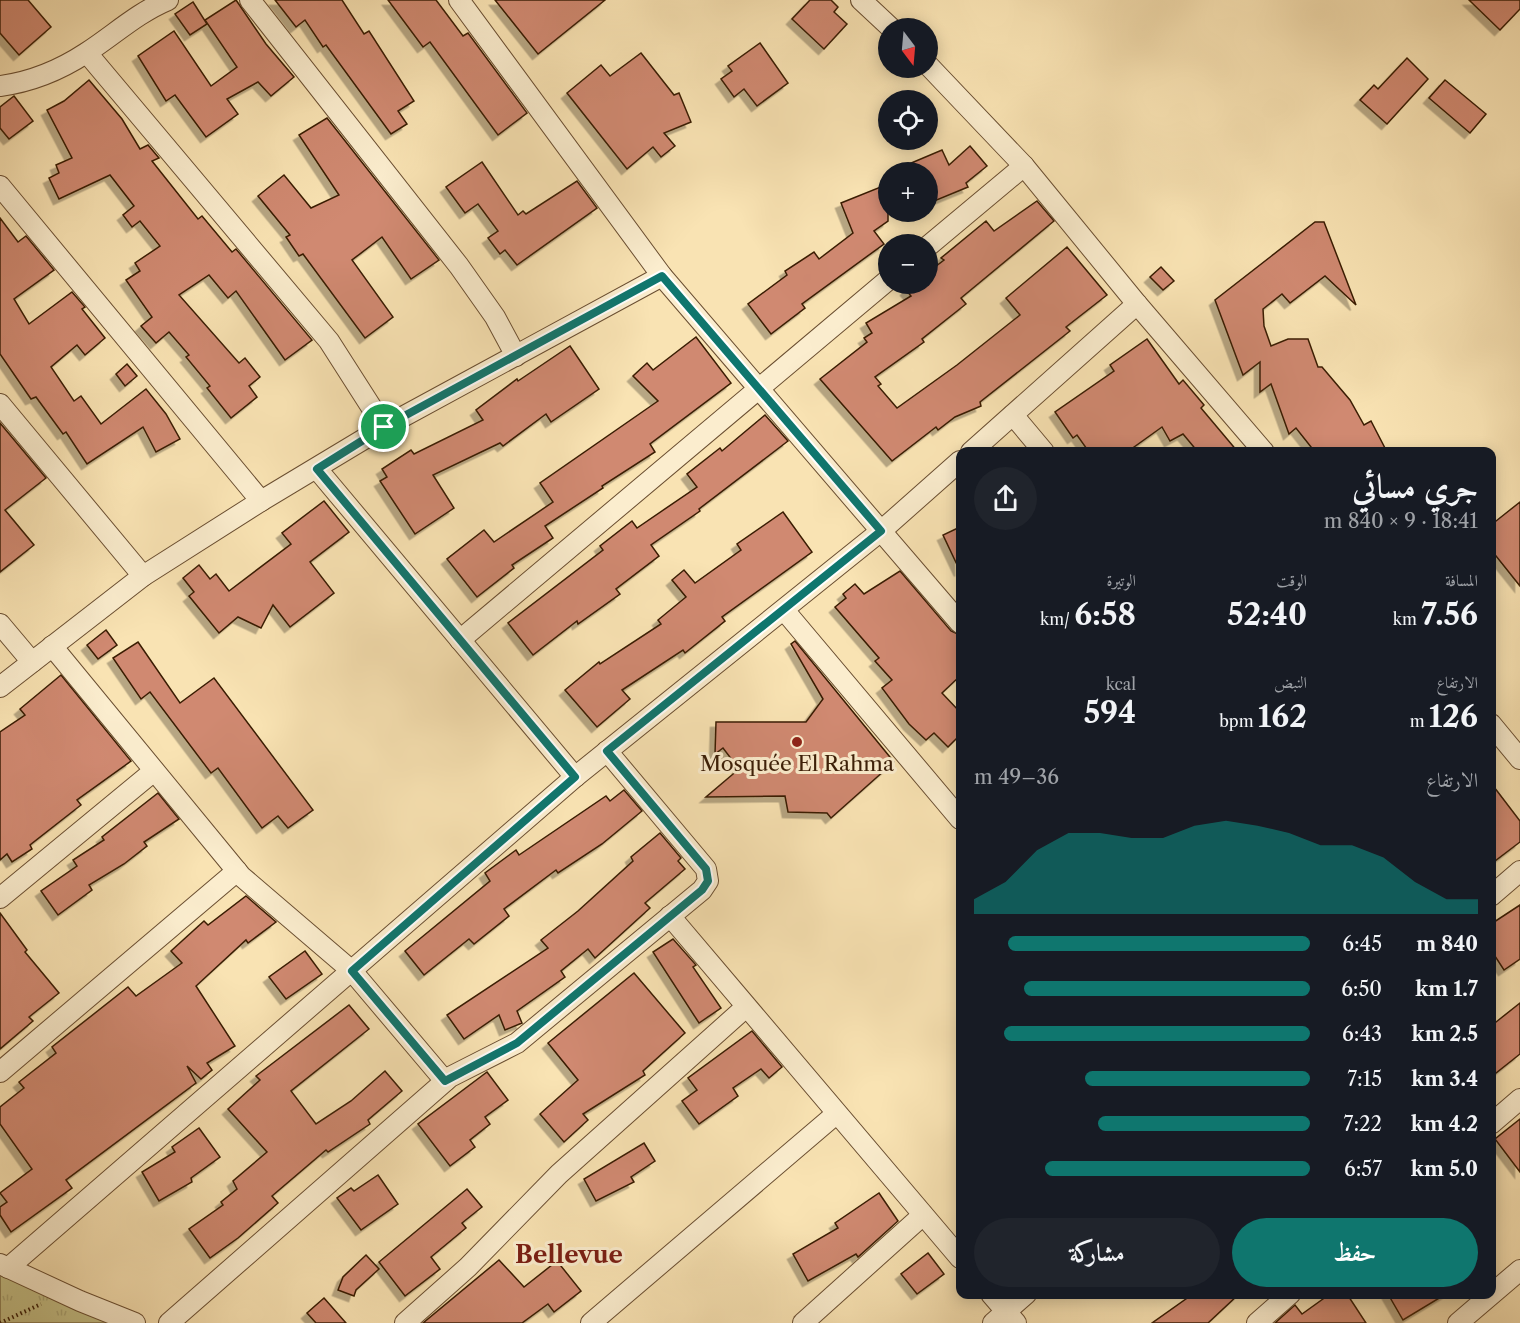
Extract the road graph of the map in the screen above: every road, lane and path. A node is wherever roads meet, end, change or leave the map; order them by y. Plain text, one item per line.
1 (168, 0) edge
2 (250, 0) edge
3 (459, 0) edge
4 (861, 0) edge
5 (880, 18) edge
6 (87, 53) junction
7 (938, 76) edge
8 (0, 86) edge
9 (1024, 166) junction
10 (0, 186) edge
11 (938, 238) edge
12 (662, 276) junction
13 (878, 288) edge
14 (1137, 304) junction
15 (516, 356) junction
16 (760, 387) junction
17 (0, 404) edge
18 (1013, 415) junction
19 (384, 427) junction
20 (977, 447) edge
21 (1040, 447) edge
22 (1260, 447) edge
23 (956, 465) edge
24 (317, 469) junction
25 (261, 501) junction
26 (881, 531) junction
27 (143, 576) junction
28 (784, 610) junction
29 (956, 618) edge
30 (0, 624) edge
31 (460, 640) junction
32 (52, 646) junction
33 (32, 662) junction
34 (0, 687) edge
35 (1496, 730) edge
36 (607, 751) junction
37 (1520, 759) edge
38 (154, 771) junction
39 (575, 777) junction
40 (956, 814) edge
41 (237, 871) junction
42 (1520, 871) edge
43 (1496, 892) edge
44 (0, 898) edge
45 (670, 916) junction
46 (352, 971) junction
47 (746, 1007) junction
48 (0, 1072) edge
49 (445, 1081) junction
50 (1520, 1099) edge
51 (836, 1114) junction
52 (1496, 1120) edge
53 (923, 1215) junction
54 (956, 1253) edge
55 (4, 1266) edge
56 (1517, 1279) edge
57 (63, 1294) junction
58 (1496, 1295) edge
59 (994, 1299) edge
60 (1022, 1299) edge
61 (1284, 1299) edge
62 (1490, 1299) edge
63 (1005, 1319) edge
64 (0, 1323) edge
65 (135, 1323) edge
66 (169, 1323) edge
67 (405, 1323) edge
68 (591, 1323) edge
69 (803, 1323) edge
70 (1257, 1323) edge
71 (1458, 1323) edge

1 - 6 street
2 - 15 street
3 - 12 street
4 - 5 street
6 - 8 street
6 - 19 street
7 - 9 street
9 - 11 street
9 - 14 street
10 - 25 street
12 - 15 street
12 - 16 street
13 - 16 street
14 - 18 street
14 - 22 street
15 - 19 street
16 - 26 street
16 - 31 street
17 - 27 street
18 - 20 street
18 - 21 street
19 - 24 street
23 - 26 street
24 - 25 street
24 - 31 street
25 - 27 street
26 - 28 street
26 - 29 street
27 - 32 street
28 - 36 street
28 - 40 street
30 - 33 street
31 - 39 street
32 - 33 street
32 - 38 street
33 - 34 street
35 - 37 street
36 - 39 street
36 - 45 street
38 - 41 street
38 - 44 street
39 - 46 street
41 - 46 street
41 - 48 street
42 - 43 street
45 - 47 street
45 - 49 street
46 - 49 street
46 - 55 street
47 - 51 street
47 - 67 street
49 - 66 street
50 - 52 street
51 - 53 street
51 - 68 street
53 - 54 street
53 - 69 street
55 - 57 street
56 - 58 street
57 - 64 path
57 - 65 street
59 - 63 street
60 - 63 street
61 - 70 street
62 - 71 street

